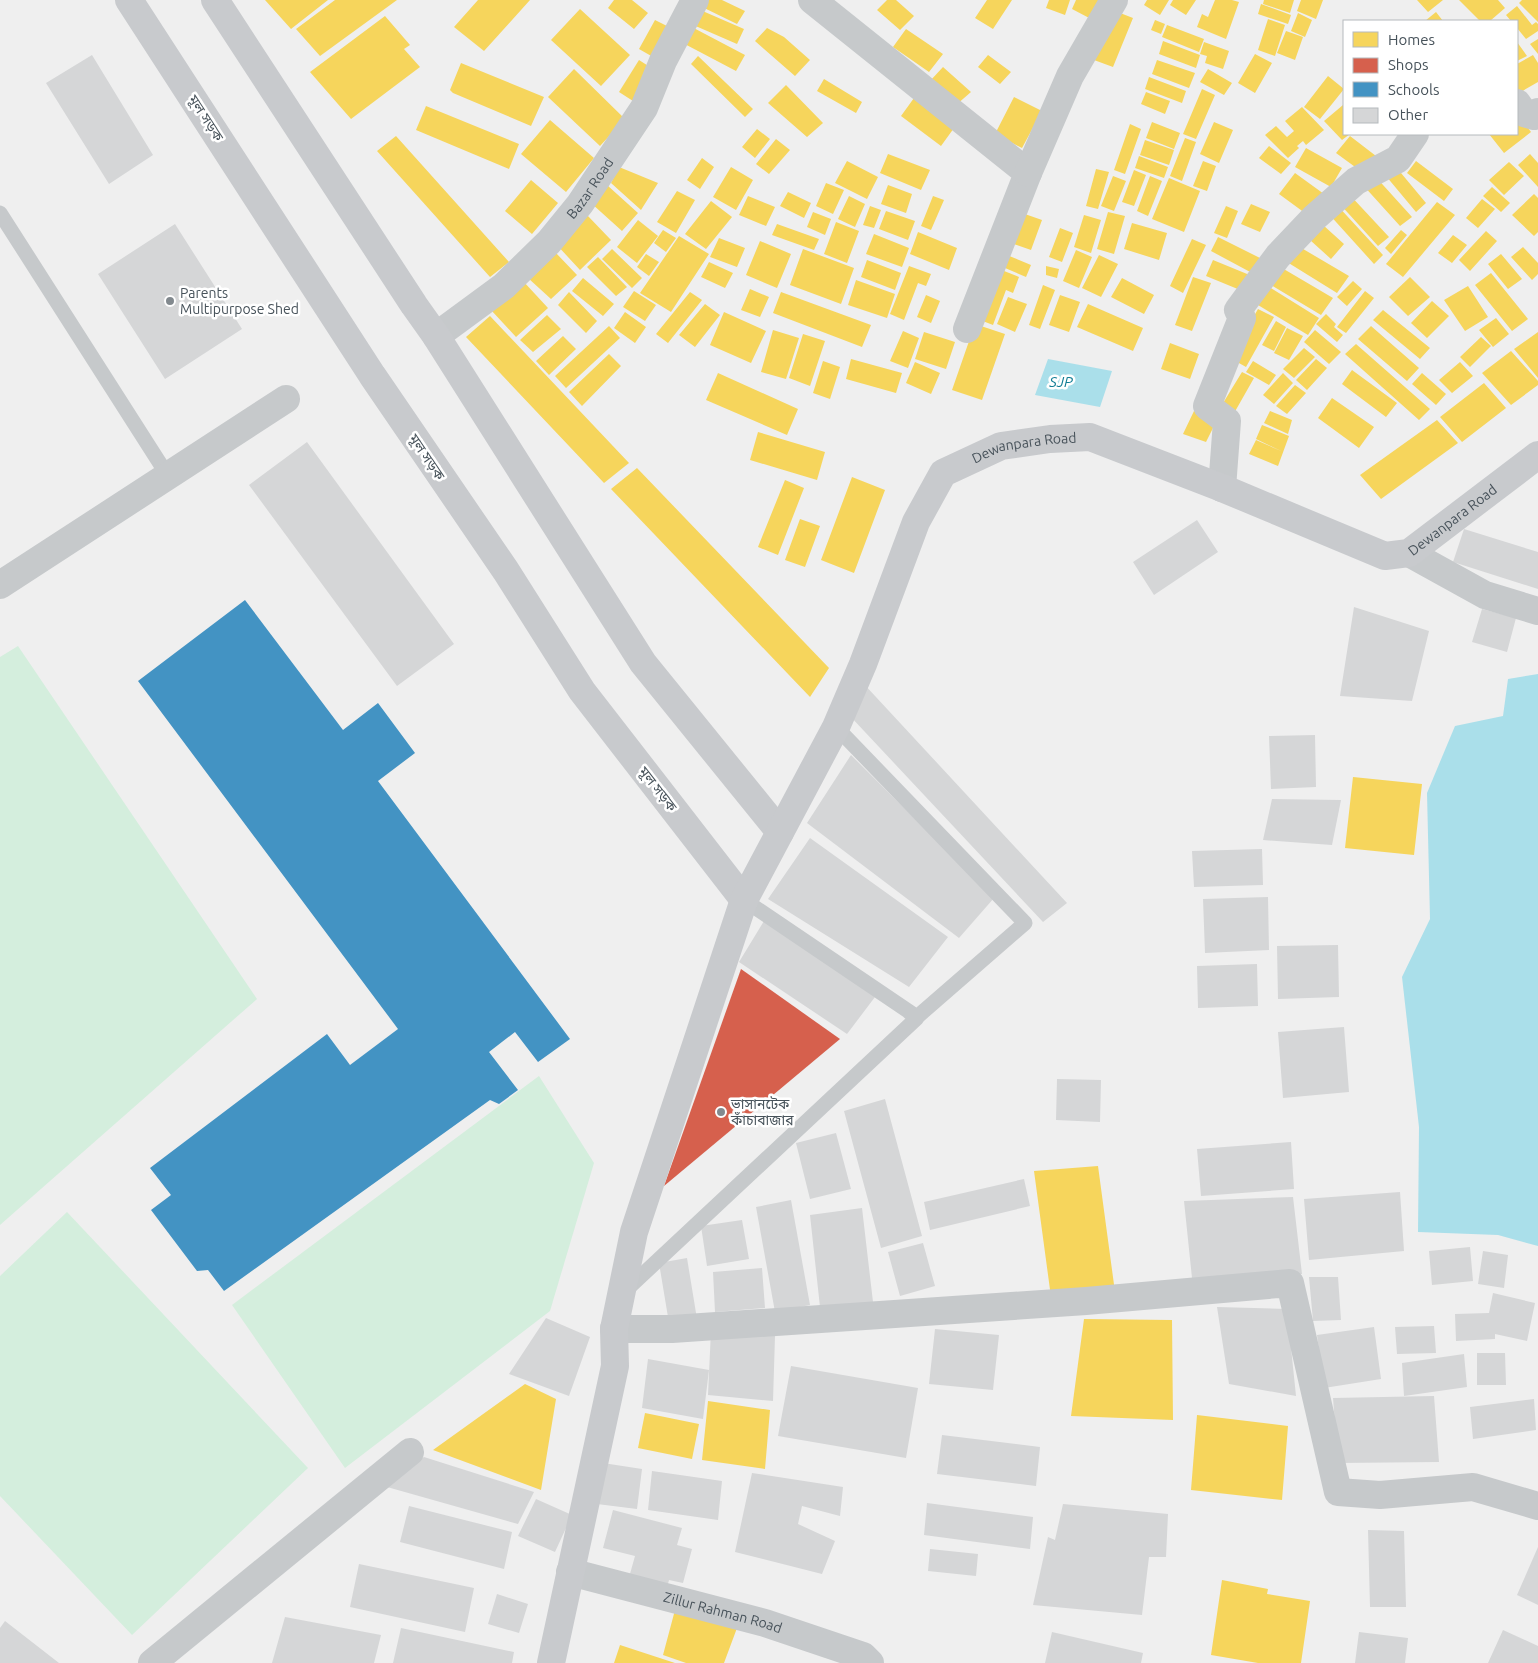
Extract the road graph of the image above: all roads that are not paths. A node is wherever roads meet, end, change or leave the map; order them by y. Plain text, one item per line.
1 (129, 0) edge
2 (215, 0) edge
3 (695, 0) edge
4 (812, 0) edge
5 (1114, 0) edge
6 (1518, 104) edge
7 (1538, 112) edge
8 (1414, 135) edge
9 (1028, 173) junction
10 (0, 214) edge
11 (967, 329) dead end
12 (436, 336) junction
13 (286, 399) dead end
14 (1538, 455) edge
15 (168, 476) junction
16 (1222, 488) junction
17 (1408, 553) junction
18 (0, 585) edge
19 (1538, 611) edge
20 (836, 727) junction
21 (780, 832) junction
22 (748, 903) junction
23 (769, 917) junction
24 (622, 1293) junction
25 (614, 1329) junction
26 (410, 1452) dead end
27 (1538, 1506) edge
28 (570, 1572) junction
29 (152, 1663) edge
30 (551, 1663) edge
31 (870, 1663) edge

1 - 22 street, মূল সড়ক
2 - 12 street
3 - 12 street, Bazar Road
4 - 9 street
5 - 9 street
6 - 7 street
8 - 16 street
9 - 11 street
10 - 15 lane
12 - 21 street
13 - 15 street
14 - 17 street, Dewanpara Road
15 - 18 street
16 - 17 street, Dewanpara Road
16 - 20 street, Dewanpara Road
17 - 19 street
20 - 21 street, Dewanpara Road
20 - 23 lane
21 - 22 street, Dewanpara Road
22 - 23 lane
22 - 24 street, Dewanpara Road
23 - 24 lane
24 - 25 street, Dewanpara Road
25 - 27 street
25 - 28 street, Dewanpara Road
26 - 29 street
28 - 30 street, Dewanpara Road
28 - 31 street, Zillur Rahman Road

